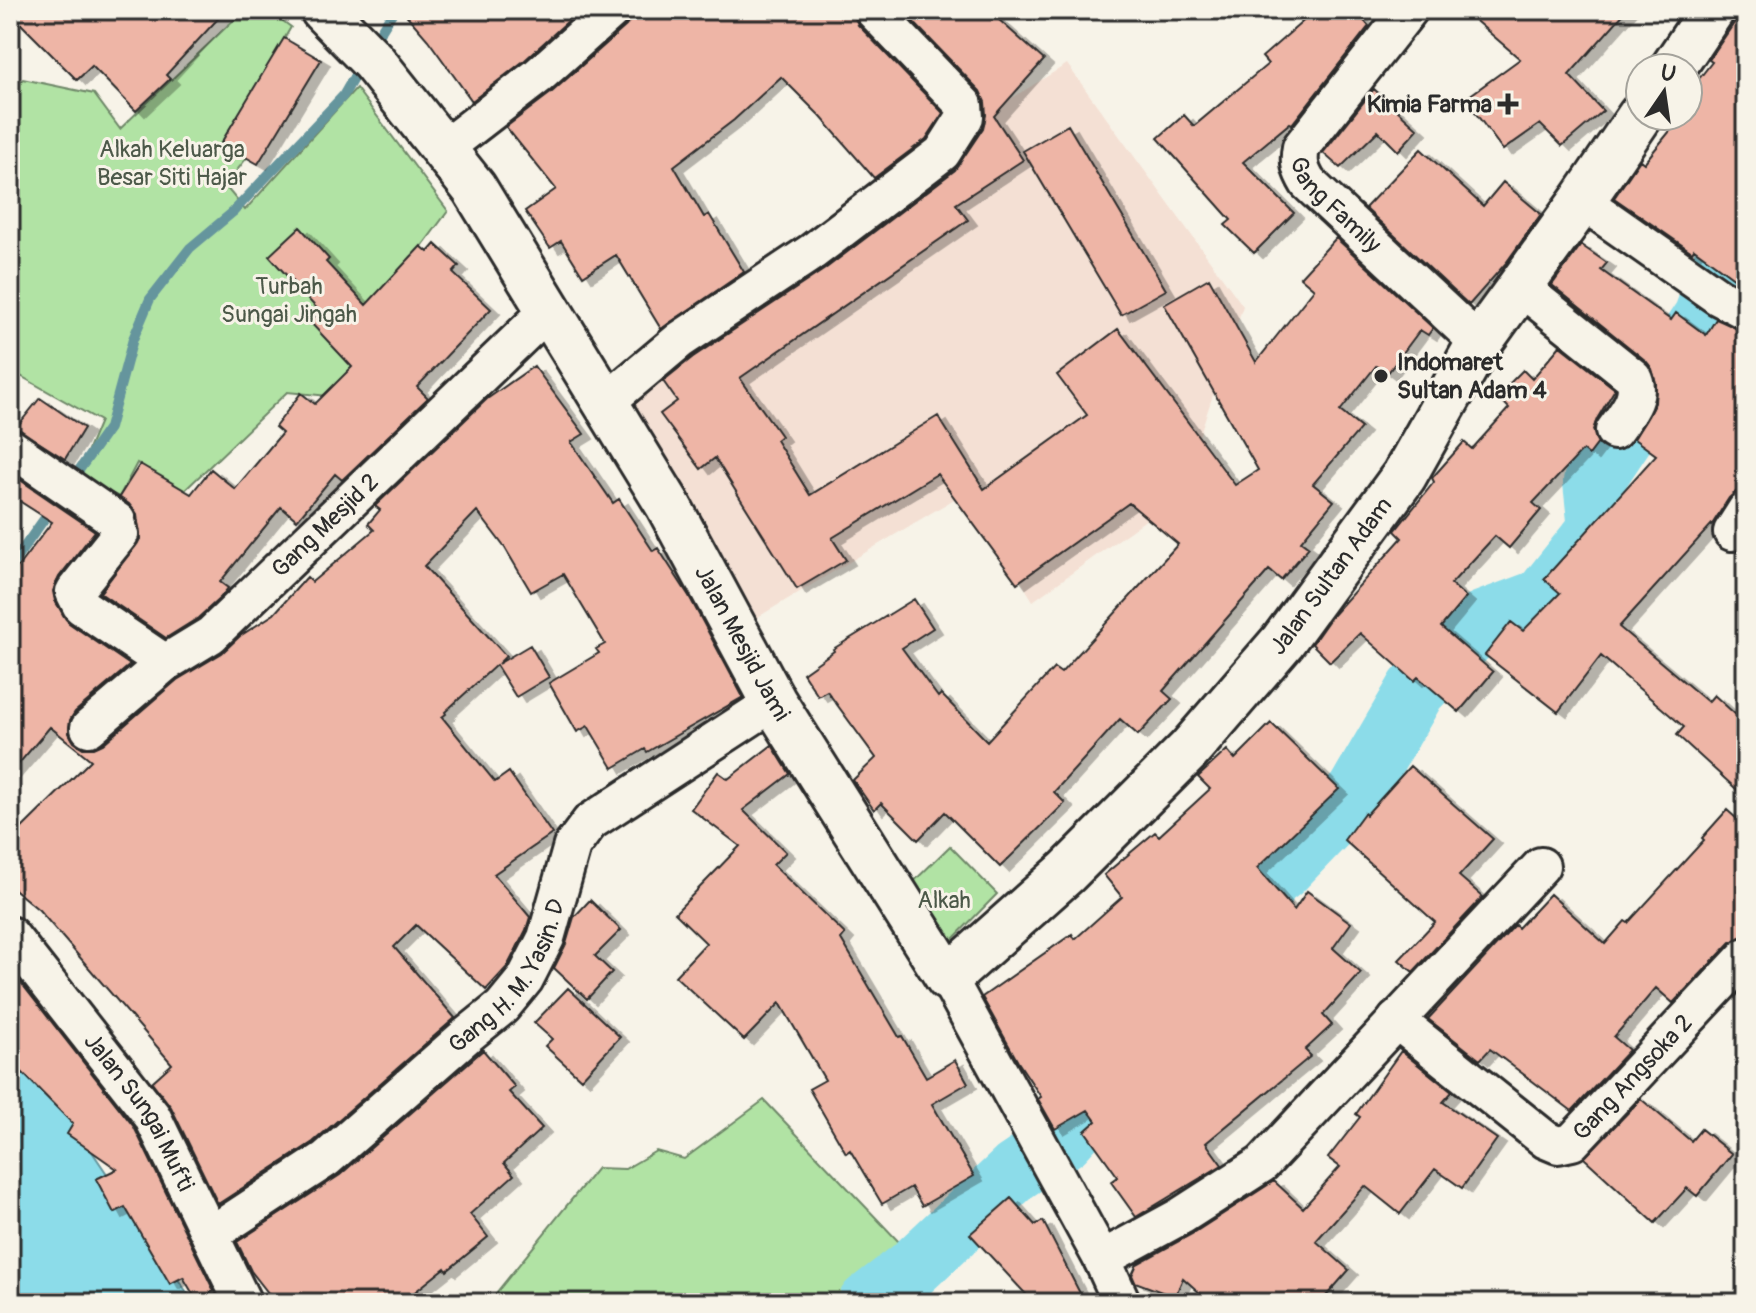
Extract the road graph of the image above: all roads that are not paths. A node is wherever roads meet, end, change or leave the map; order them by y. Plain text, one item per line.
1 (323, 10) edge
2 (612, 10) edge
3 (873, 10) edge
4 (1409, 10) edge
5 (1712, 10) edge
6 (1684, 52) edge
7 (1629, 132) edge
8 (442, 150) junction
9 (1582, 201) junction
10 (1519, 286) junction
11 (1719, 295) edge
12 (549, 310) junction
13 (1479, 343) junction
14 (605, 403) junction
15 (1614, 431) dead end
16 (10, 447) edge
17 (165, 663) junction
18 (774, 702) junction
19 (89, 728) dead end
20 (1541, 866) dead end
21 (10, 935) edge
22 (1746, 956) edge
23 (948, 978) junction
24 (1396, 1020) junction
25 (210, 1235) junction
26 (1102, 1259) junction
27 (243, 1303) edge
28 (1122, 1303) edge

1 - 8 main road, Jalan Mesjid Jami
2 - 8 street
3 - 14 street
4 - 13 street, Gang Family
5 - 6 main road
7 - 9 main road, Jalan Sultan Adam
8 - 12 main road, Jalan Mesjid Jami
9 - 10 main road, Jalan Sultan Adam
9 - 11 street
10 - 13 main road, Jalan Sultan Adam
10 - 15 street
12 - 14 main road, Jalan Mesjid Jami
12 - 17 street, Gang Mesjid 2
13 - 23 main road, Jalan Sultan Adam
14 - 18 main road, Jalan Mesjid Jami
16 - 17 street
17 - 19 street, Gang Mesjid 2
18 - 23 main road, Jalan Mesjid Jami
18 - 25 street, Gang H. M. Yasin. D
20 - 24 street
21 - 25 street, Jalan Sungai Mufti
22 - 24 street, Gang Angsoka 2
23 - 26 street, Jalan Mesjid Jami
24 - 26 street
25 - 27 street, Jalan Sungai Mufti
26 - 28 street, Jalan Mesjid Jami

